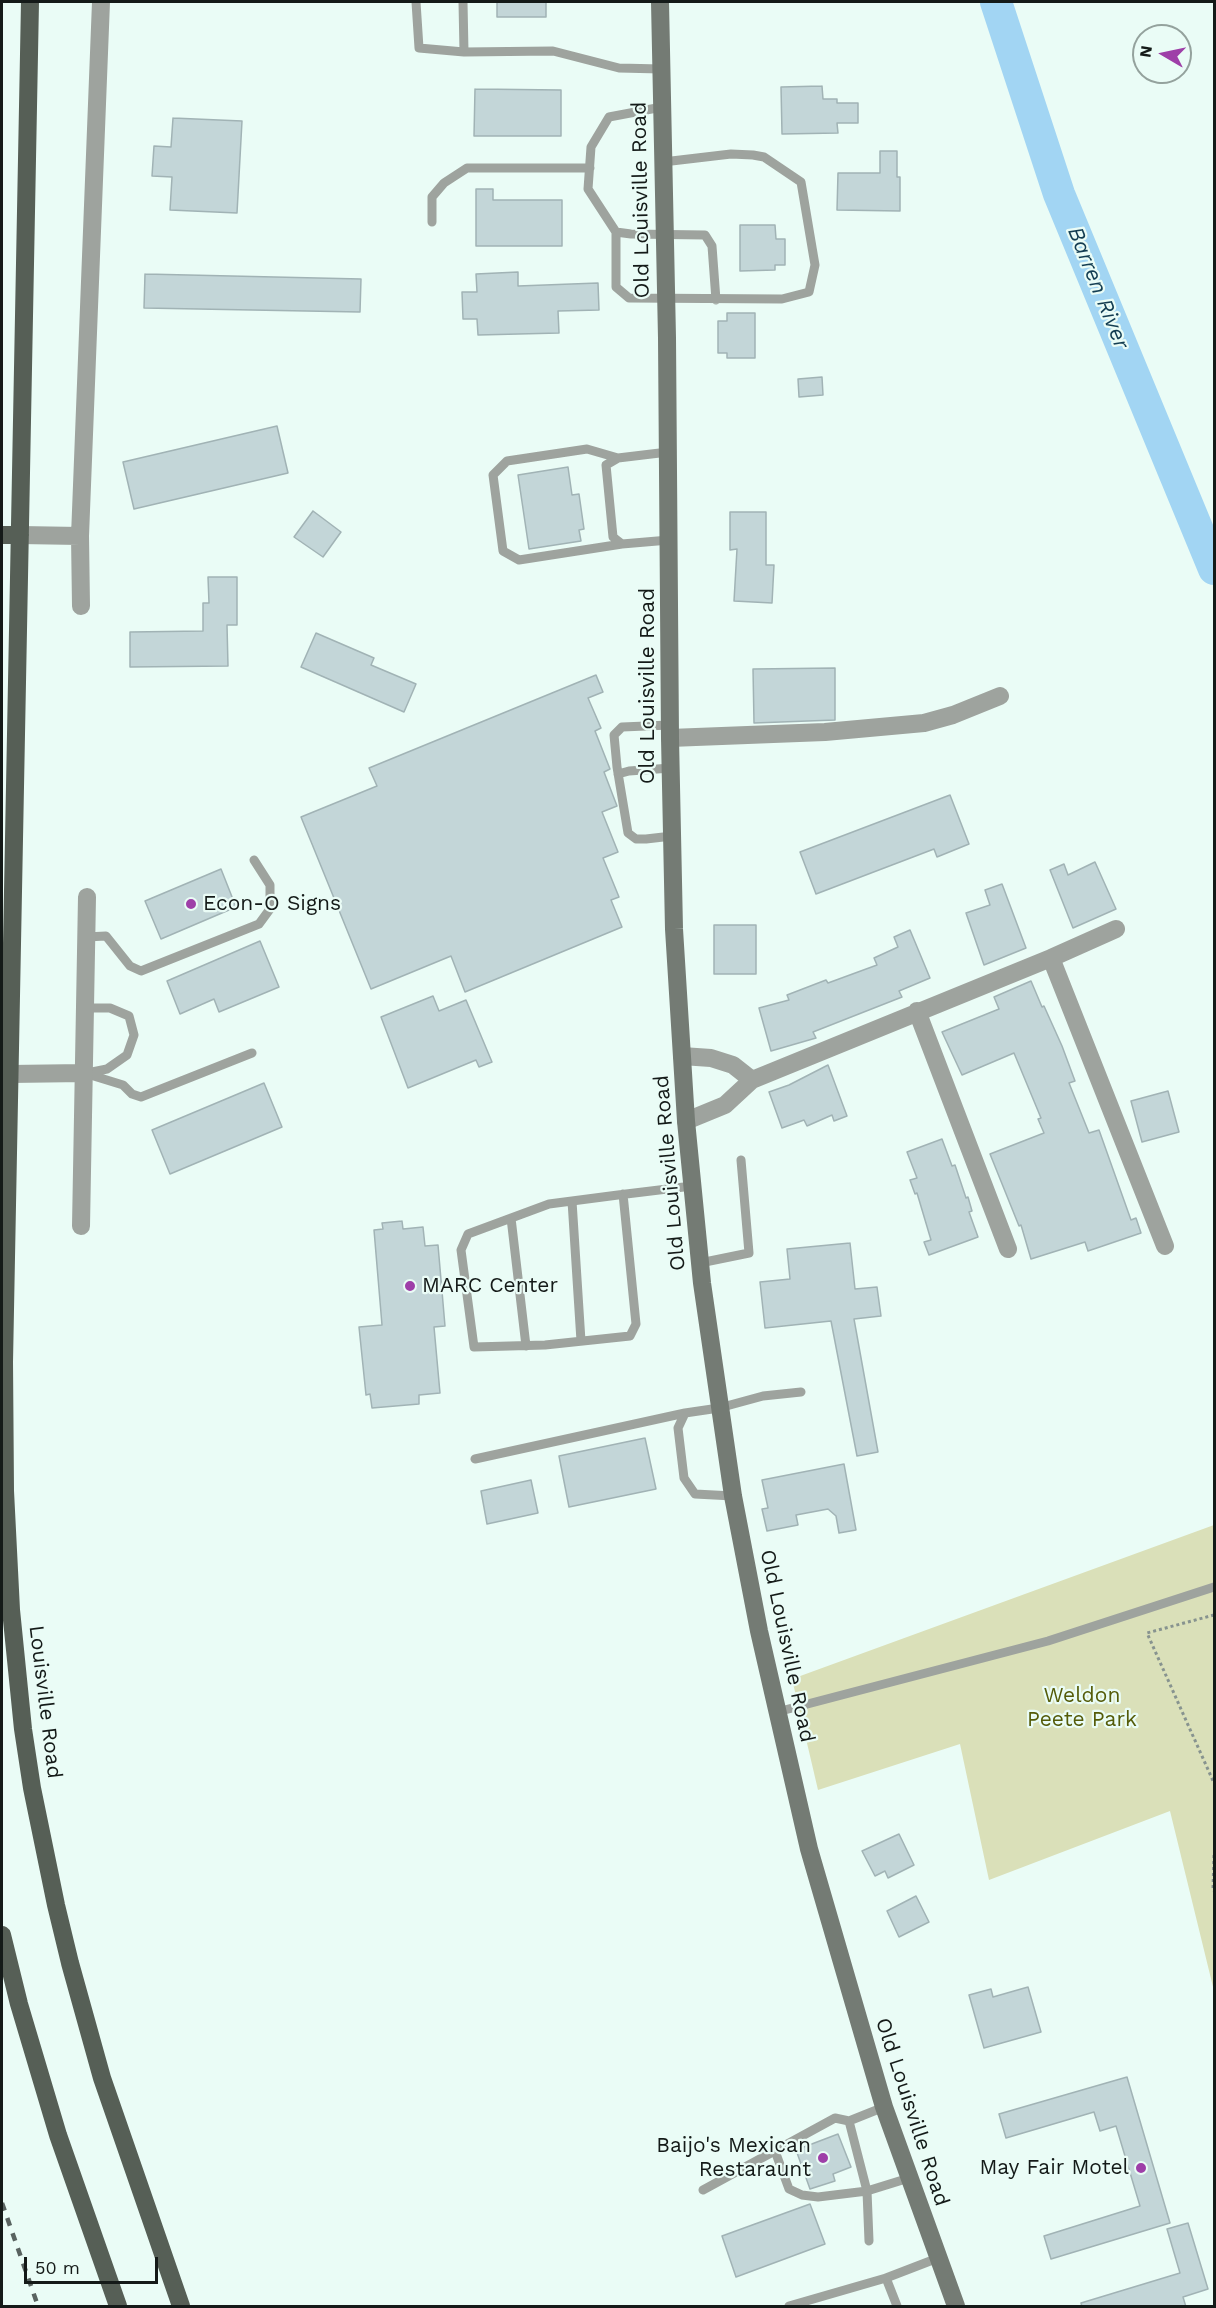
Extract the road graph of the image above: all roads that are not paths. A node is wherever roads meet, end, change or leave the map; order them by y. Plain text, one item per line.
1 (30, 2) edge
2 (101, 2) edge
3 (417, 2) edge
4 (464, 2) edge
5 (660, 2) edge
6 (464, 52) junction
7 (661, 69) junction
8 (662, 107) junction
9 (663, 162) junction
10 (590, 168) junction
11 (432, 222) dead end
12 (616, 232) junction
13 (665, 236) junction
14 (666, 300) junction
15 (716, 300) junction
16 (668, 452) junction
17 (618, 458) junction
18 (2, 535) edge
19 (20, 535) junction
20 (80, 536) junction
21 (669, 540) junction
22 (622, 544) junction
23 (81, 606) dead end
24 (1000, 696) dead end
25 (670, 732) junction
26 (671, 768) junction
27 (618, 774) junction
28 (672, 836) junction
29 (254, 860) dead end
30 (87, 897) dead end
31 (1116, 929) dead end
32 (86, 937) junction
33 (1051, 958) junction
34 (85, 1008) junction
35 (917, 1011) junction
36 (252, 1053) dead end
37 (682, 1056) junction
38 (84, 1073) junction
39 (6, 1074) edge
40 (752, 1080) junction
41 (686, 1121) junction
42 (741, 1160) dead end
43 (692, 1186) junction
44 (622, 1194) junction
45 (572, 1201) junction
46 (511, 1218) junction
47 (81, 1226) dead end
48 (1165, 1246) dead end
49 (1008, 1249) dead end
50 (700, 1263) junction
51 (581, 1341) junction
52 (526, 1346) junction
53 (801, 1392) dead end
54 (719, 1408) junction
55 (685, 1413) junction
56 (475, 1459) dead end
57 (733, 1496) junction
58 (1215, 1587) edge
59 (777, 1712) junction
60 (2, 1935) edge
61 (884, 2107) junction
62 (849, 2121) junction
63 (774, 2151) junction
64 (909, 2178) junction
65 (703, 2190) dead end
66 (867, 2191) junction
67 (869, 2241) dead end
68 (938, 2258) junction
69 (886, 2278) junction
70 (118, 2307) edge
71 (181, 2307) edge
72 (789, 2307) edge
73 (897, 2307) edge
74 (956, 2307) edge

1 - 19 main road, Louisville Road
2 - 20 street
3 - 6 lane
4 - 6 lane
5 - 7 street, Old Louisville Road
6 - 7 lane
7 - 8 street, Old Louisville Road
8 - 9 street, Old Louisville Road
8 - 10 lane
9 - 13 street, Old Louisville Road
9 - 15 lane
10 - 11 lane
10 - 12 lane
12 - 13 lane
12 - 14 lane
13 - 14 street, Old Louisville Road
13 - 15 lane
14 - 15 lane
14 - 16 street, Old Louisville Road
16 - 17 lane
16 - 21 street, Old Louisville Road
17 - 22 lane
17 - 22 lane
18 - 19 main road
19 - 20 street
19 - 39 main road, Louisville Road
20 - 23 street
21 - 22 lane
21 - 25 street, Old Louisville Road
24 - 25 street
25 - 26 street, Old Louisville Road
25 - 27 lane
26 - 27 lane
26 - 28 street, Old Louisville Road
27 - 28 lane
28 - 37 street, Old Louisville Road
29 - 32 lane
30 - 32 street
31 - 33 street
32 - 34 street
33 - 35 street
33 - 48 street
34 - 38 street
34 - 38 lane
35 - 40 street
35 - 49 street
36 - 38 lane
37 - 40 street
37 - 41 street, Old Louisville Road
38 - 39 street
38 - 47 street
39 - 71 main road, Louisville Road
40 - 41 street
41 - 43 street, Old Louisville Road
42 - 50 lane
43 - 44 lane
43 - 50 street, Old Louisville Road
44 - 45 lane
44 - 51 lane
45 - 46 lane
45 - 51 lane
46 - 52 lane
46 - 52 lane
50 - 54 street, Old Louisville Road
51 - 52 lane
53 - 54 lane
54 - 55 lane
54 - 57 street, Old Louisville Road
55 - 56 lane
55 - 57 lane
57 - 59 street, Old Louisville Road
58 - 59 lane
59 - 61 street, Old Louisville Road
60 - 70 main road
61 - 62 lane
61 - 64 street, Old Louisville Road
62 - 63 lane
62 - 66 lane
63 - 65 lane
63 - 66 lane
64 - 66 lane
64 - 68 street, Old Louisville Road
66 - 67 lane
68 - 69 lane
68 - 74 street, Old Louisville Road
69 - 72 lane
69 - 73 lane

